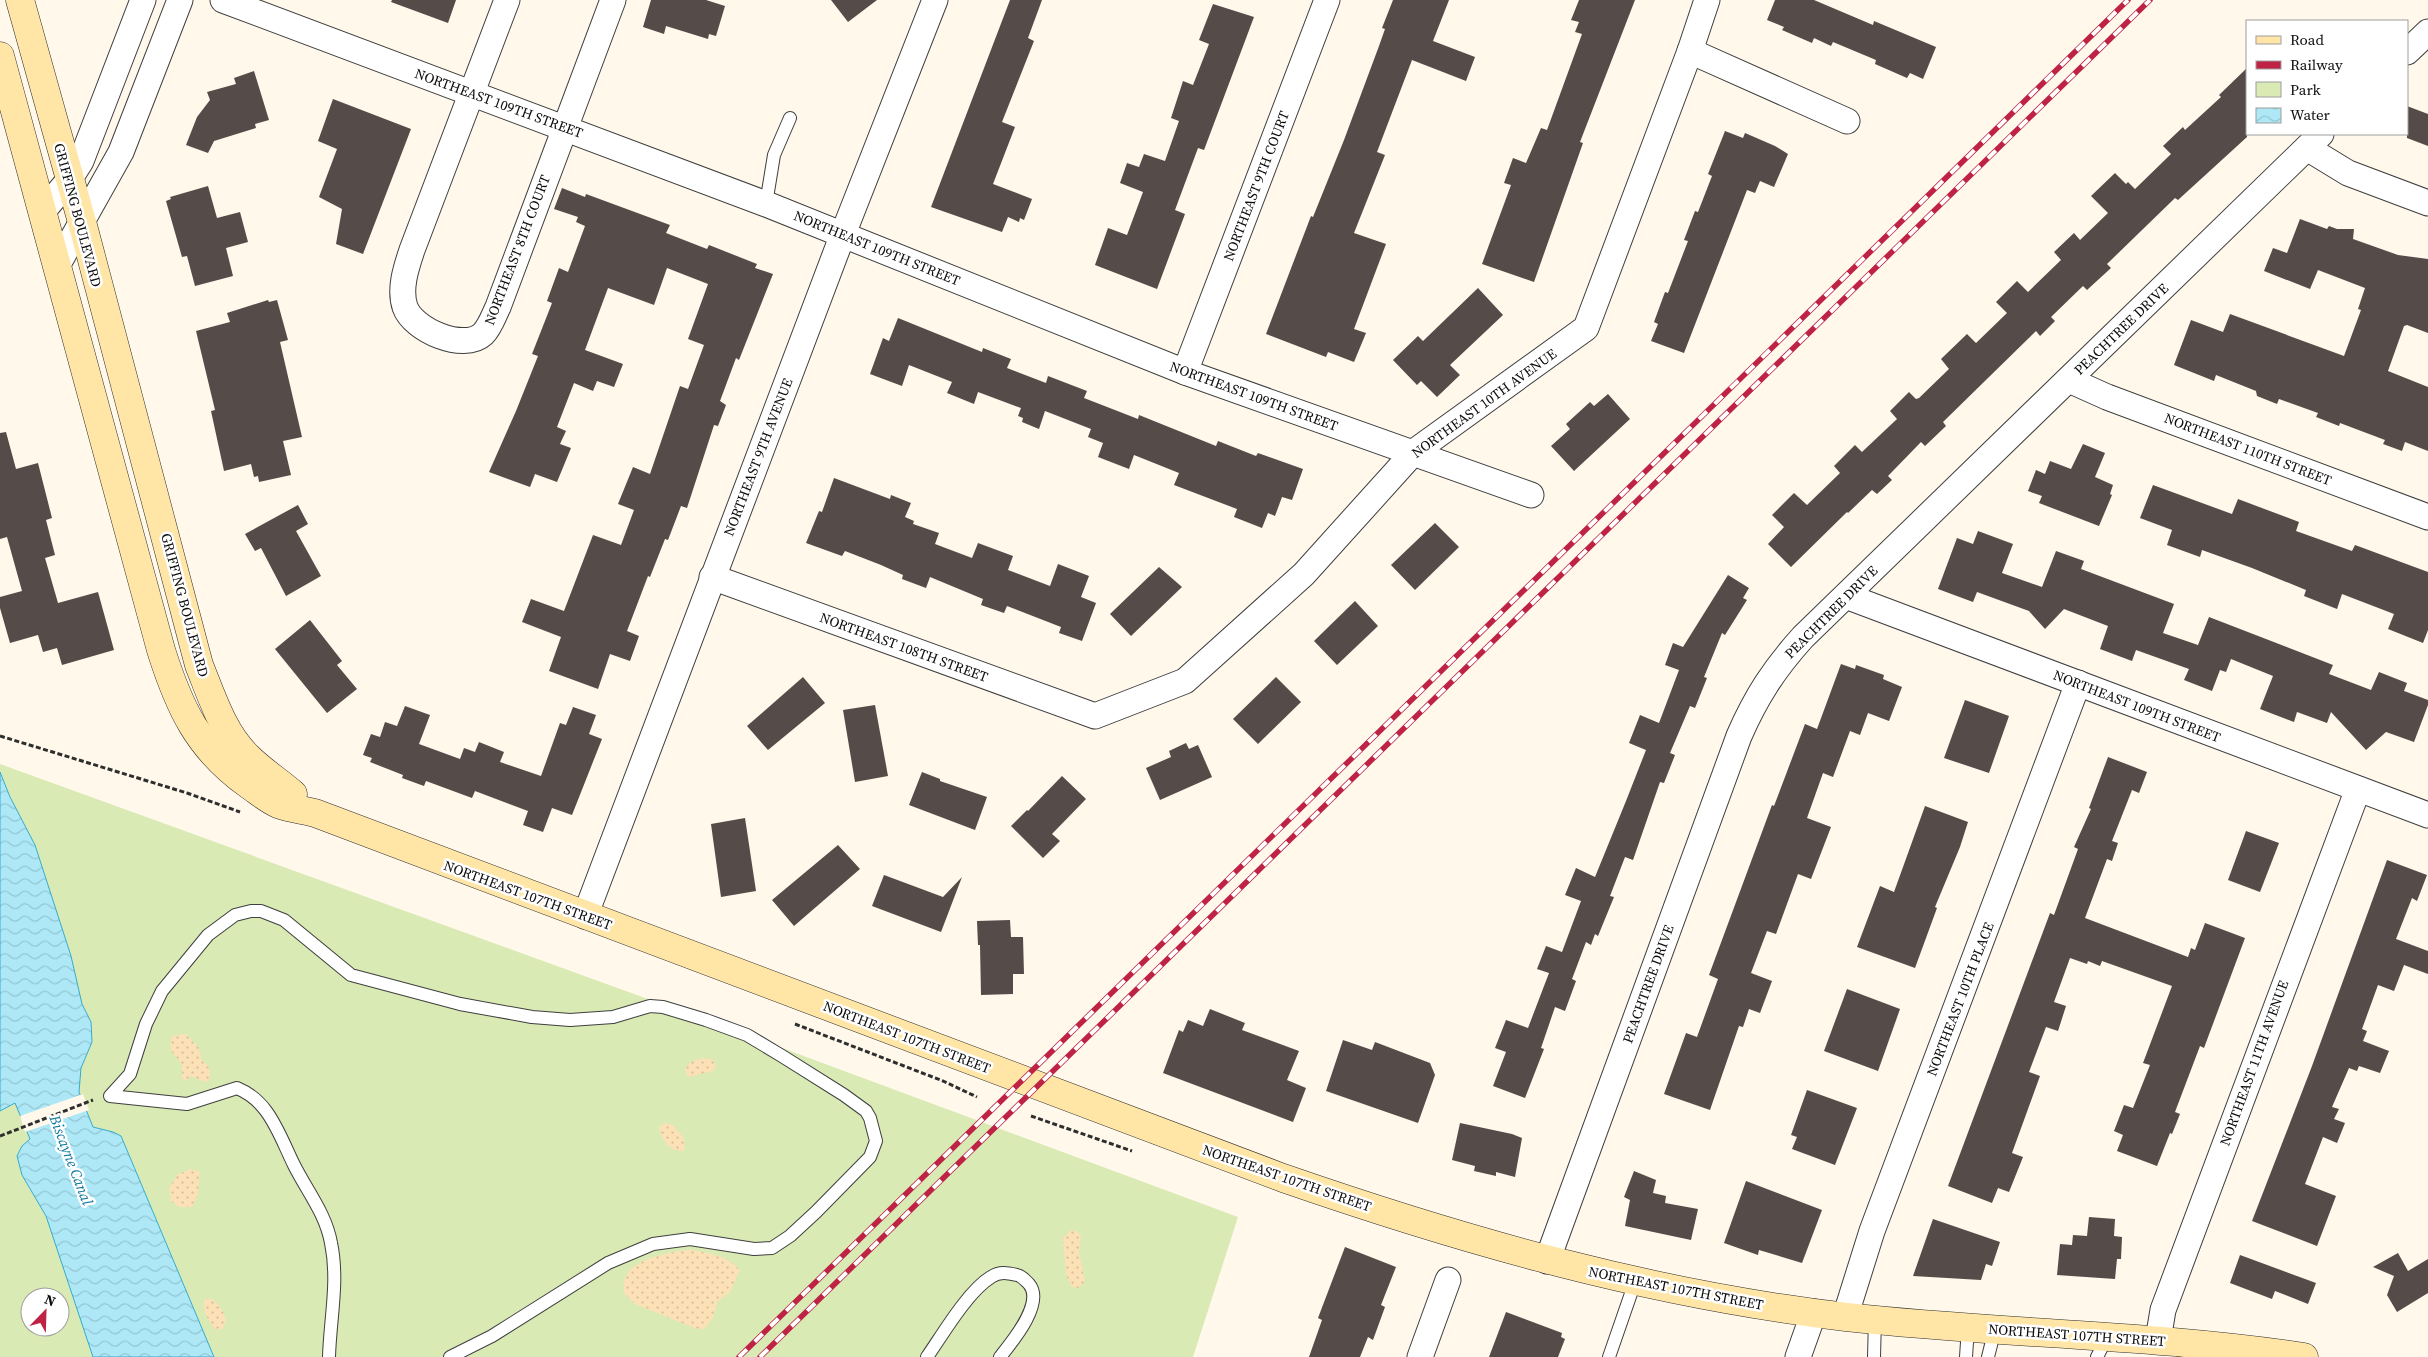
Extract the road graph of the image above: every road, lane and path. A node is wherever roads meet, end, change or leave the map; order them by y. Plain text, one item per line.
1 (20, 0) edge
2 (143, 0) edge
3 (180, 0) edge
4 (223, 0) edge
5 (507, 0) edge
6 (613, 0) edge
7 (935, 0) edge
8 (1327, 0) edge
9 (1707, 0) edge
10 (2428, 32) edge
11 (1690, 51) junction
12 (2408, 51) edge
13 (0, 56) edge
14 (471, 93) junction
15 (52, 118) junction
16 (790, 118) dead end
17 (96, 121) junction
18 (1847, 122) dead end
19 (564, 128) junction
20 (2314, 141) edge
21 (69, 180) junction
22 (2428, 203) edge
23 (766, 204) junction
24 (43, 212) junction
25 (82, 222) junction
26 (843, 234) junction
27 (57, 266) junction
28 (1185, 372) junction
29 (2069, 380) junction
30 (1414, 452) junction
31 (1530, 495) dead end
32 (2428, 517) edge
33 (712, 577) junction
34 (1846, 596) junction
35 (2078, 683) junction
36 (1095, 716) joint
37 (0, 736) edge
38 (2358, 789) junction
39 (315, 813) junction
40 (246, 815) dead end
41 (2428, 815) edge
42 (585, 916) junction
43 (790, 1022) dead end
44 (977, 1097) dead end
45 (88, 1101) dead end
46 (0, 1136) edge
47 (1547, 1261) junction
48 (1448, 1280) dead end
49 (1635, 1282) junction
50 (1814, 1312) junction
51 (1845, 1316) junction
52 (1875, 1320) junction
53 (1968, 1327) junction
54 (1995, 1329) junction
55 (2158, 1340) junction
56 (2102, 1347) edge
57 (329, 1357) edge
58 (450, 1357) edge
59 (927, 1357) edge
60 (1000, 1357) edge
61 (1420, 1357) edge
62 (1609, 1357) edge
63 (1798, 1357) edge
64 (1874, 1357) edge
65 (1966, 1357) edge
66 (1988, 1357) edge
67 (2304, 1357) edge

1 - 15 street, GRIFFING BOULEVARD
2 - 17 street
3 - 25 street
4 - 14 street, NORTHEAST 109TH STREET
5 - 14 street, NORTHEAST 8TH COURT
6 - 19 street, NORTHEAST 8TH COURT
7 - 26 street, NORTHEAST 9TH AVENUE
8 - 28 street, NORTHEAST 9TH COURT
9 - 11 street, NORTHEAST 10TH AVENUE
10 - 12 street
11 - 18 street
11 - 30 street, NORTHEAST 10TH AVENUE
13 - 24 street
14 - 19 street, NORTHEAST 109TH STREET
14 - 19 street, NORTHEAST 8TH COURT
15 - 17 street
15 - 21 street, GRIFFING BOULEVARD
16 - 23 lane
17 - 21 street
19 - 23 street, NORTHEAST 109TH STREET
20 - 22 street
20 - 29 street, PEACHTREE DRIVE
21 - 24 street
21 - 25 street, GRIFFING BOULEVARD
23 - 26 street, NORTHEAST 109TH STREET
24 - 27 street
25 - 27 street
25 - 39 street, GRIFFING BOULEVARD
26 - 28 street, NORTHEAST 109TH STREET
26 - 33 street, NORTHEAST 9TH AVENUE
27 - 39 street
28 - 30 street, NORTHEAST 109TH STREET
29 - 32 street, NORTHEAST 110TH STREET
29 - 34 street, PEACHTREE DRIVE
30 - 31 street, NORTHEAST 109TH STREET
30 - 36 street, NORTHEAST 10TH AVENUE
33 - 36 street, NORTHEAST 108TH STREET
33 - 42 street, NORTHEAST 9TH AVENUE
34 - 35 street, NORTHEAST 109TH STREET
34 - 47 street, PEACHTREE DRIVE
35 - 38 street, NORTHEAST 109TH STREET
35 - 51 street, NORTHEAST 10TH PLACE
37 - 40 path
38 - 41 street, NORTHEAST 109TH STREET
38 - 55 street, NORTHEAST 11TH AVENUE
39 - 42 street, NORTHEAST 107TH STREET
42 - 47 street, NORTHEAST 107TH STREET
43 - 44 path
45 - 46 path
47 - 49 street, NORTHEAST 107TH STREET
48 - 61 street
49 - 50 street, NORTHEAST 107TH STREET
49 - 62 lane
50 - 51 street, NORTHEAST 107TH STREET
50 - 63 street
51 - 52 street, NORTHEAST 107TH STREET
52 - 53 street, NORTHEAST 107TH STREET
52 - 64 lane
53 - 54 street, NORTHEAST 107TH STREET
53 - 65 lane
54 - 56 street, NORTHEAST 107TH STREET
54 - 66 lane
55 - 56 street, NORTHEAST 107TH STREET
55 - 67 street, NORTHEAST 107TH STREET
57 - 58 lane
59 - 60 lane

